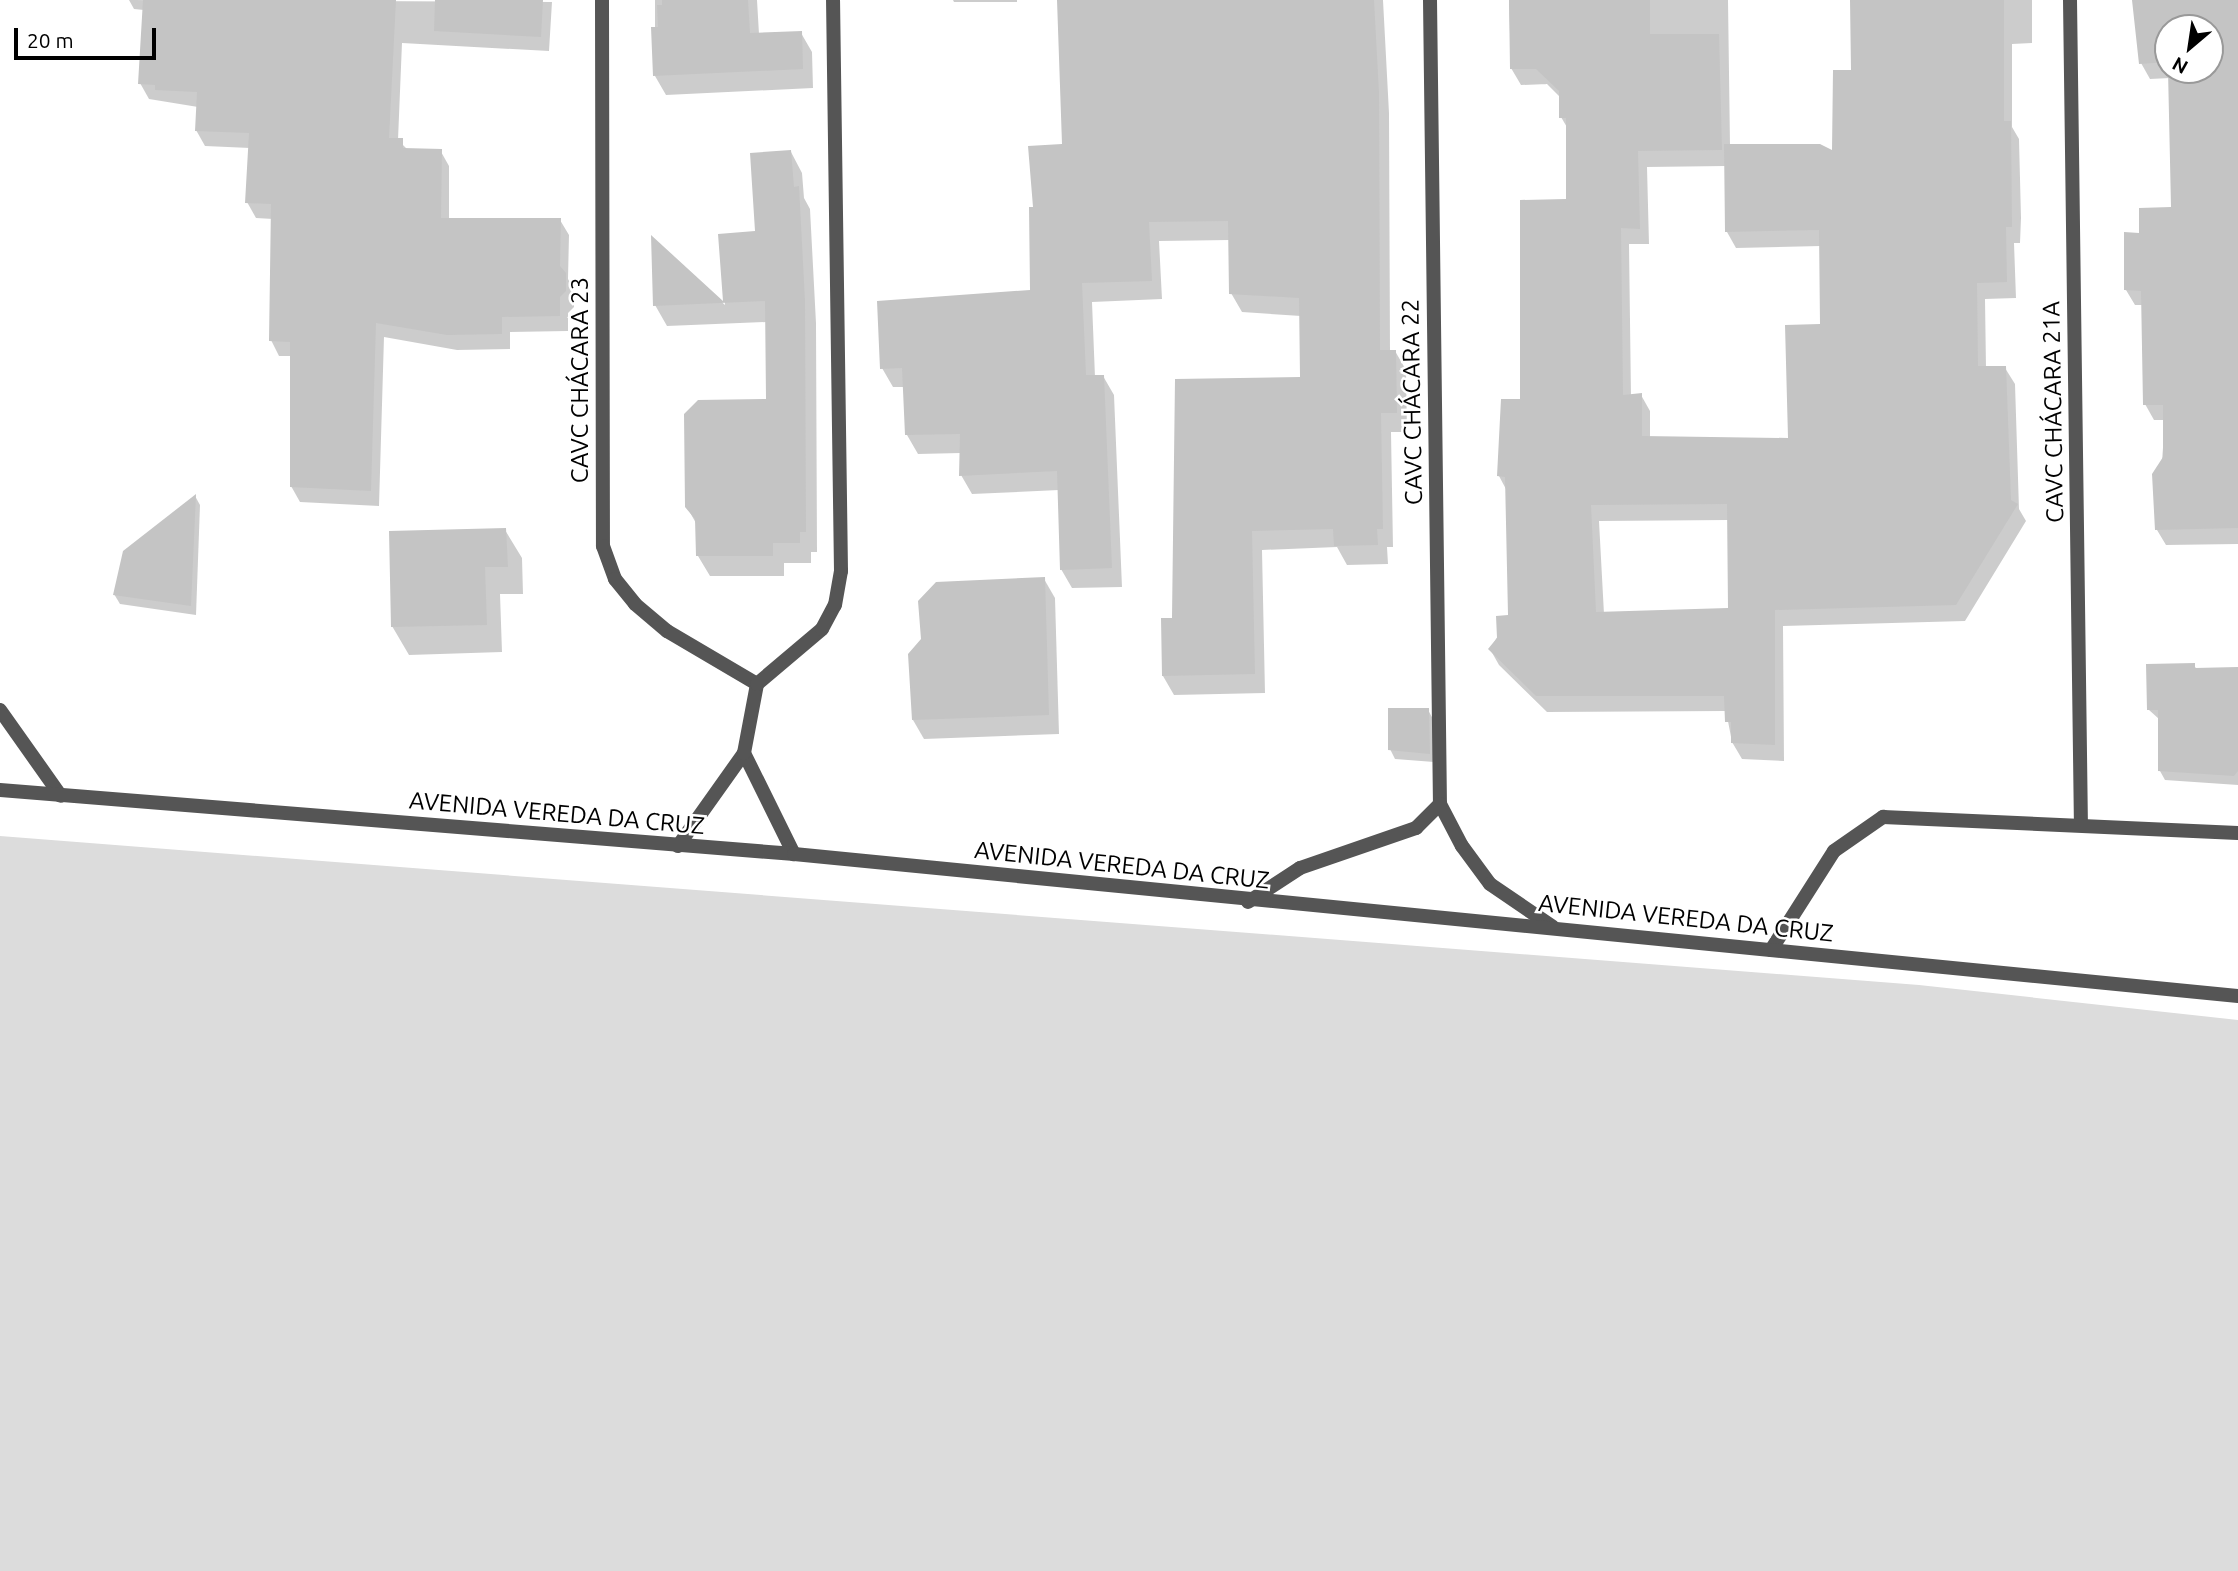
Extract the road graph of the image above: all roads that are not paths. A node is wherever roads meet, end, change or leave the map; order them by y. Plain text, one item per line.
1 (602, 0) edge
2 (833, 0) edge
3 (1430, 0) edge
4 (2070, 0) edge
5 (757, 684) junction
6 (0, 709) edge
7 (744, 753) junction
8 (0, 790) edge
9 (61, 796) junction
10 (1440, 804) junction
11 (2081, 824) junction
12 (2238, 834) edge
13 (678, 846) junction
14 (794, 854) junction
15 (1248, 902) junction
16 (1553, 927) junction
17 (1771, 950) junction
18 (2238, 996) edge

1 - 5 street, CAVC CHÁCARA 23
2 - 5 street
3 - 10 street, CAVC CHÁCARA 22
4 - 11 street, CAVC CHÁCARA 21A
5 - 7 street
6 - 9 street
7 - 13 street
7 - 14 street
8 - 9 street, AVENIDA VEREDA DA CRUZ
9 - 13 street, AVENIDA VEREDA DA CRUZ
10 - 15 street
10 - 16 street, CAVC CHÁCARA 22
11 - 12 street
11 - 17 street
13 - 14 street, AVENIDA VEREDA DA CRUZ
14 - 15 street, AVENIDA VEREDA DA CRUZ
15 - 16 street, AVENIDA VEREDA DA CRUZ
16 - 17 street, AVENIDA VEREDA DA CRUZ
17 - 18 street, AVENIDA VEREDA DA CRUZ

